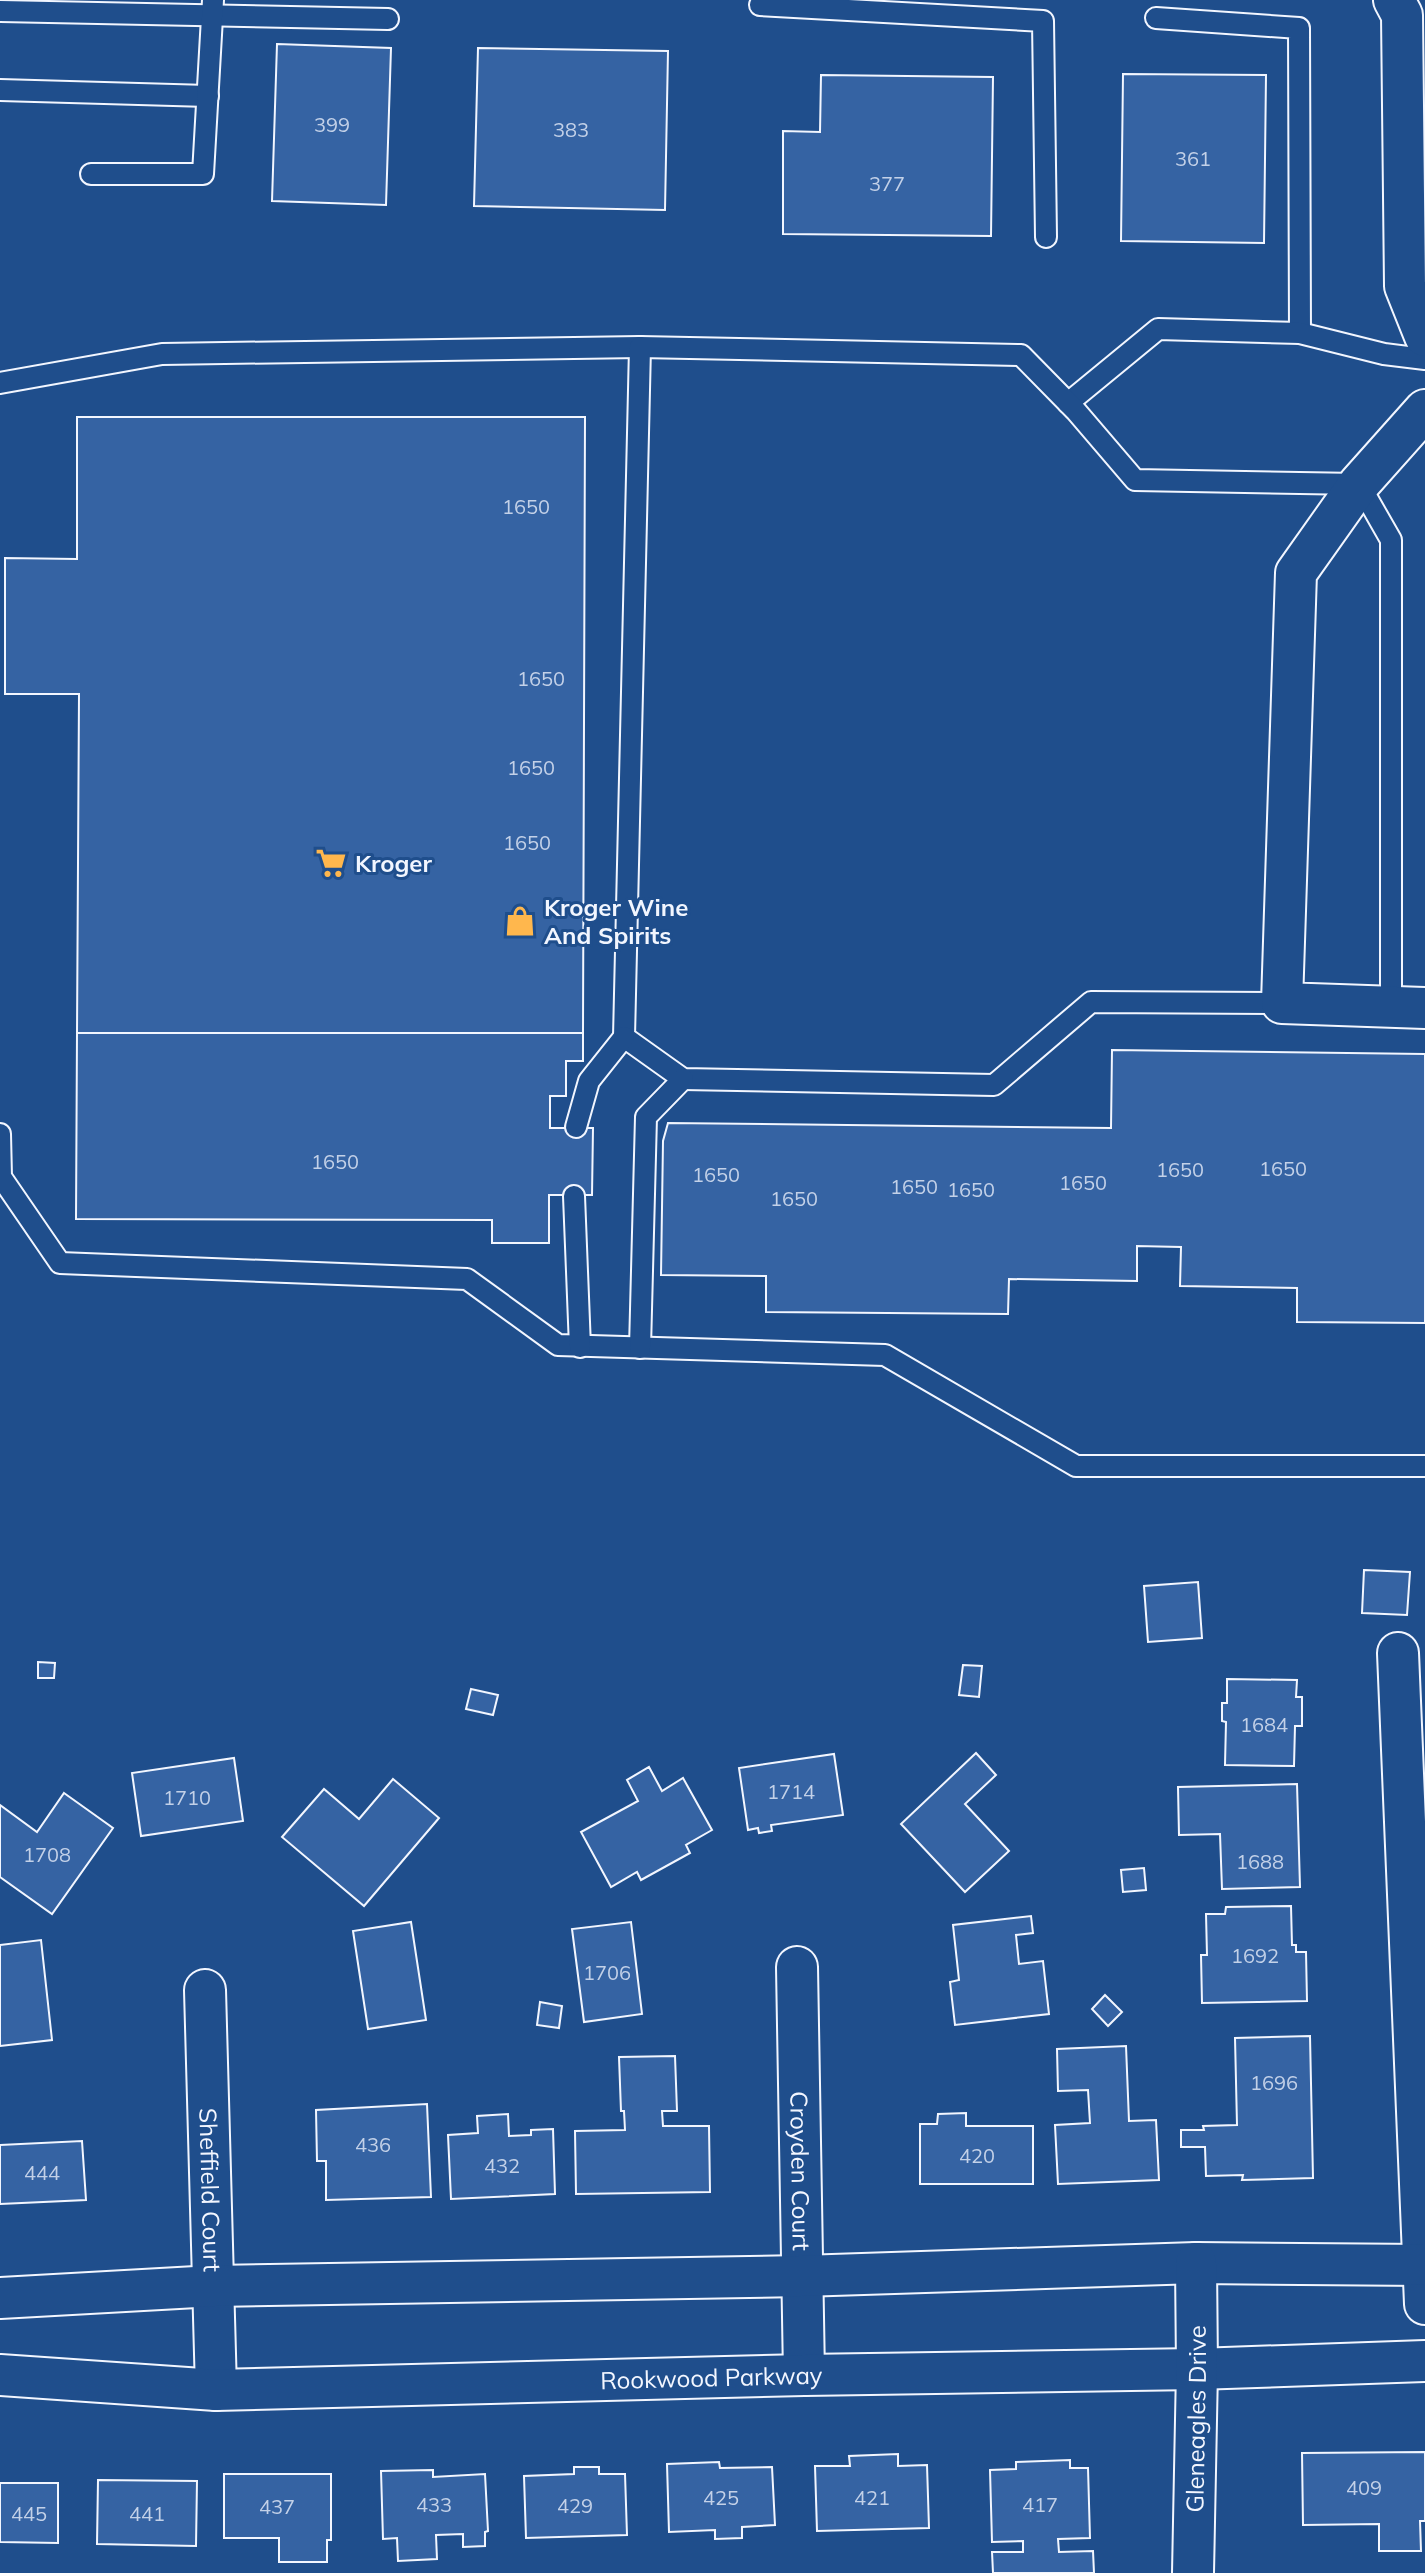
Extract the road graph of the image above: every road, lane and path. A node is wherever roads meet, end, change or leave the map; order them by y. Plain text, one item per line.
1 (1394, 0) edge
2 (760, 5) dead end
3 (856, 5) edge
4 (213, 7) edge
5 (0, 11) edge
6 (1156, 18) dead end
7 (388, 19) dead end
8 (0, 90) edge
9 (208, 96) junction
10 (91, 174) dead end
11 (1046, 237) dead end
12 (1300, 333) junction
13 (1425, 336) edge
14 (640, 347) junction
15 (1425, 359) edge
16 (0, 383) edge
17 (1068, 403) junction
18 (1425, 410) edge
19 (1359, 484) junction
20 (1282, 1003) junction
21 (1408, 1007) edge
22 (624, 1037) junction
23 (683, 1079) junction
24 (576, 1127) dead end
25 (0, 1134) edge
26 (574, 1196) dead end
27 (580, 1347) junction
28 (640, 1348) junction
29 (1425, 1466) edge
30 (1398, 1653) dead end
31 (797, 1967) dead end
32 (205, 1990) dead end
33 (1196, 2263) junction
34 (1424, 2265) edge
35 (802, 2276) junction
36 (214, 2286) junction
37 (0, 2298) edge
38 (1425, 2304) edge
39 (1425, 2361) edge
40 (1197, 2369) junction
41 (0, 2375) edge
42 (804, 2375) junction
43 (216, 2390) junction
44 (1193, 2573) edge

1 - 13 street
2 - 3 lane
3 - 11 lane
4 - 5 lane
4 - 7 lane
4 - 9 lane
6 - 12 lane
8 - 9 lane
9 - 10 lane
12 - 15 lane
12 - 17 lane
14 - 16 lane
14 - 17 lane
14 - 22 lane
17 - 19 lane
18 - 19 street
19 - 20 street
19 - 21 lane
20 - 21 street
20 - 23 lane
22 - 23 lane
22 - 24 lane
23 - 28 lane
25 - 27 lane
26 - 27 lane
27 - 28 lane
28 - 29 lane
30 - 34 street
31 - 35 street, Croyden Court
32 - 36 street, Sheffield Court
33 - 34 street
33 - 35 street
33 - 40 street, Gleneagles Drive
34 - 38 street
35 - 36 street
35 - 42 street, Croyden Court
36 - 37 street
36 - 43 street, Sheffield Court
39 - 40 street, Rookwood Parkway
40 - 42 street, Rookwood Parkway
40 - 44 street, Gleneagles Drive
41 - 43 street, Rookwood Parkway
42 - 43 street, Rookwood Parkway

